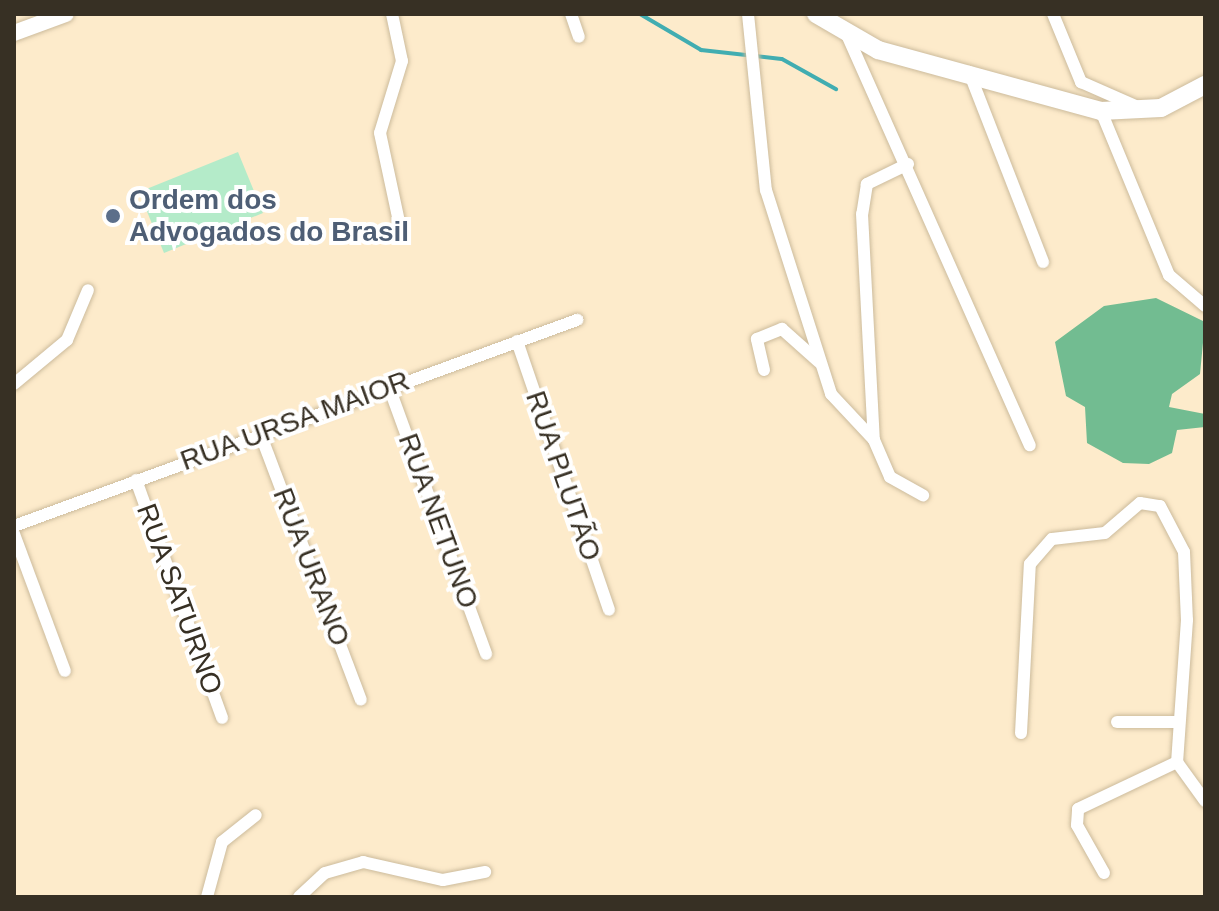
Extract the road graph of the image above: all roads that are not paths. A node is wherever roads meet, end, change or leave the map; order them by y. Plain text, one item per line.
1 (66, 14) edge
2 (392, 14) edge
3 (571, 14) edge
4 (748, 14) edge
5 (816, 14) edge
6 (1053, 14) edge
7 (39, 19) edge
8 (14, 33) edge
9 (579, 37) dead end
10 (848, 37) junction
11 (969, 72) junction
12 (1205, 85) edge
13 (1101, 111) junction
14 (1147, 111) junction
15 (908, 164) junction
16 (399, 222) dead end
17 (1043, 262) dead end
18 (88, 290) dead end
19 (1205, 306) edge
20 (577, 320) dead end
21 (517, 341) junction
22 (819, 362) junction
23 (764, 370) dead end
24 (14, 384) edge
25 (389, 387) junction
26 (260, 433) junction
27 (874, 440) junction
28 (1030, 445) dead end
29 (136, 480) junction
30 (923, 495) dead end
31 (14, 526) edge
32 (14, 534) edge
33 (609, 610) dead end
34 (486, 654) dead end
35 (65, 671) dead end
36 (361, 700) dead end
37 (222, 718) dead end
38 (1117, 722) dead end
39 (1176, 722) junction
40 (1021, 733) dead end
41 (1177, 762) junction
42 (1205, 801) edge
43 (256, 815) dead end
44 (485, 872) dead end
45 (1104, 873) dead end
46 (207, 897) edge
47 (299, 897) edge

1 - 7 street
2 - 16 street
3 - 9 street
4 - 22 street
5 - 10 main road
6 - 14 street
7 - 8 street
10 - 11 main road
10 - 15 street
11 - 13 main road
11 - 17 street
12 - 14 main road
13 - 14 main road
13 - 19 street
15 - 27 street
15 - 28 street
18 - 24 street
20 - 21 street, RUA URSA MAIOR
21 - 25 street, RUA URSA MAIOR
21 - 33 street, RUA PLUTÃO
22 - 23 street
22 - 27 street
25 - 26 street, RUA URSA MAIOR
25 - 34 street, RUA NETUNO
26 - 29 street, RUA URSA MAIOR
26 - 36 street, RUA URANO
27 - 30 street
29 - 31 street, RUA URSA MAIOR
29 - 37 street, RUA SATURNO
32 - 35 street
38 - 39 street
39 - 40 street
39 - 41 street
41 - 42 street
41 - 45 street
43 - 46 street
44 - 47 street

